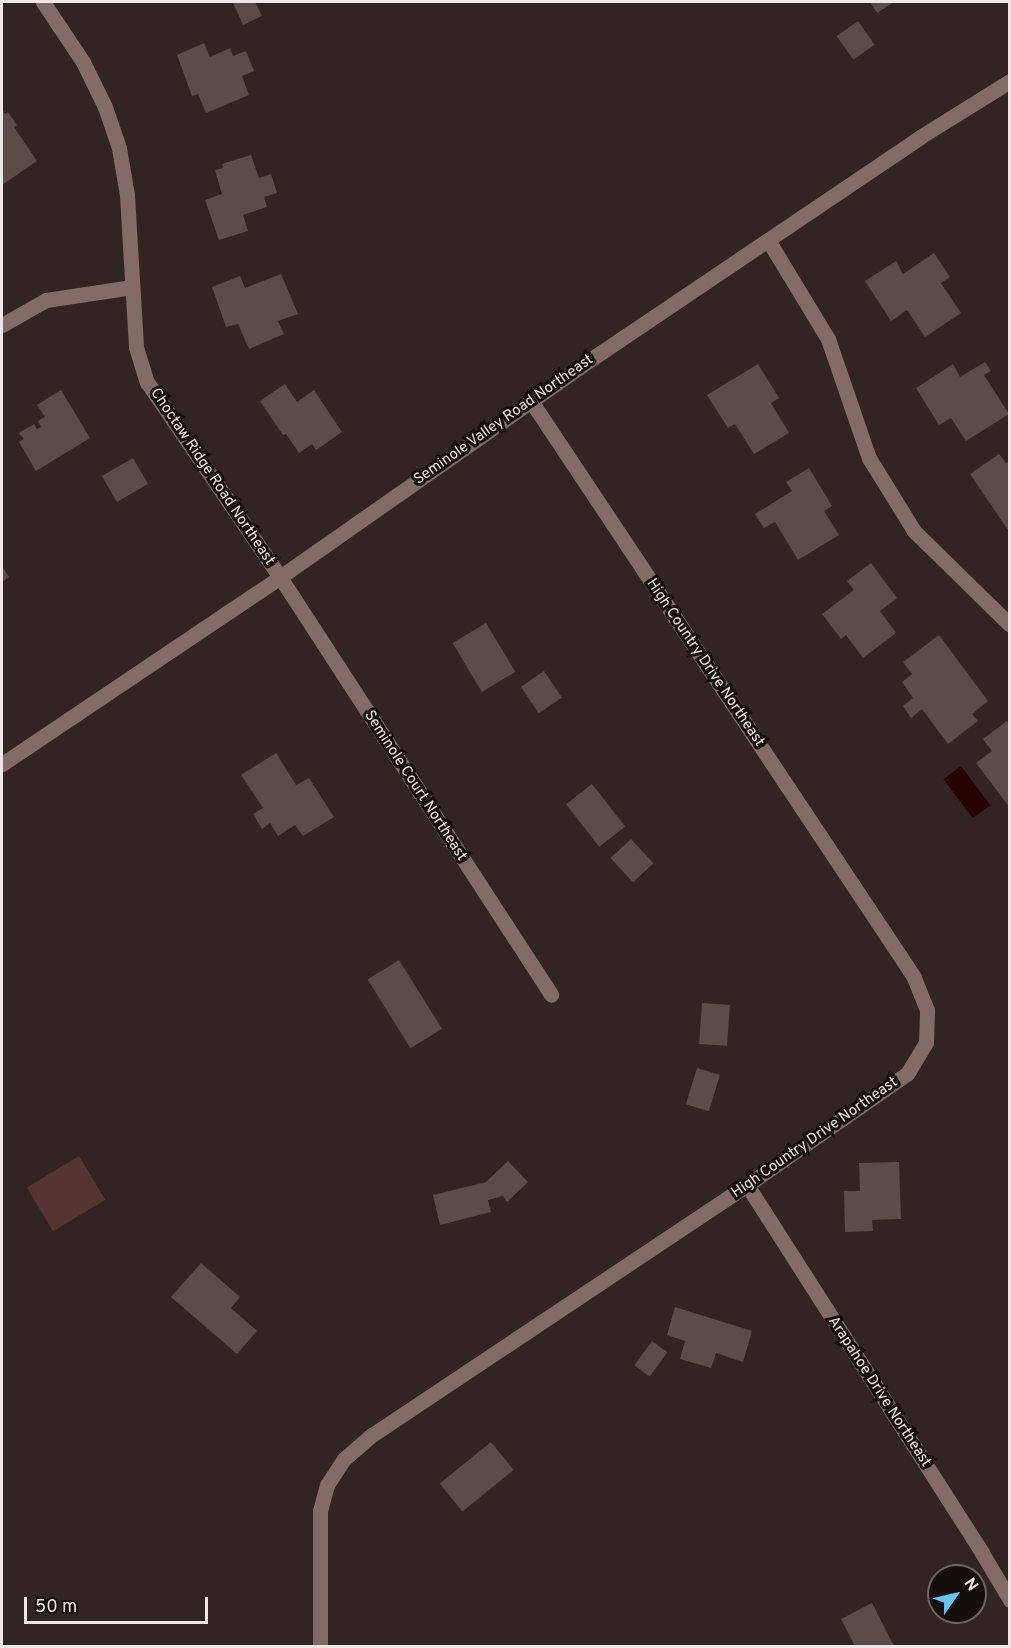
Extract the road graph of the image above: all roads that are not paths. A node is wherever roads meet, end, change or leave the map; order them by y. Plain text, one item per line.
1 (43, 2) edge
2 (1010, 81) edge
3 (768, 240) junction
4 (132, 287) junction
5 (2, 325) edge
6 (531, 401) junction
7 (280, 577) junction
8 (1010, 625) edge
9 (2, 764) edge
10 (551, 995) dead end
11 (747, 1185) junction
12 (1010, 1600) edge
13 (320, 1647) edge

1 - 4 street, Choctaw Ridge Road Northeast
2 - 3 street, Seminole Valley Road Northeast
3 - 6 street, Seminole Valley Road Northeast
3 - 8 street
4 - 5 street
4 - 7 street, Choctaw Ridge Road Northeast
6 - 7 street, Seminole Valley Road Northeast
6 - 11 street, High Country Drive Northeast
7 - 9 street, Seminole Valley Road Northeast
7 - 10 street, Seminole Court Northeast
11 - 12 street, Arapahoe Drive Northeast
11 - 13 street, High Country Drive Northeast

